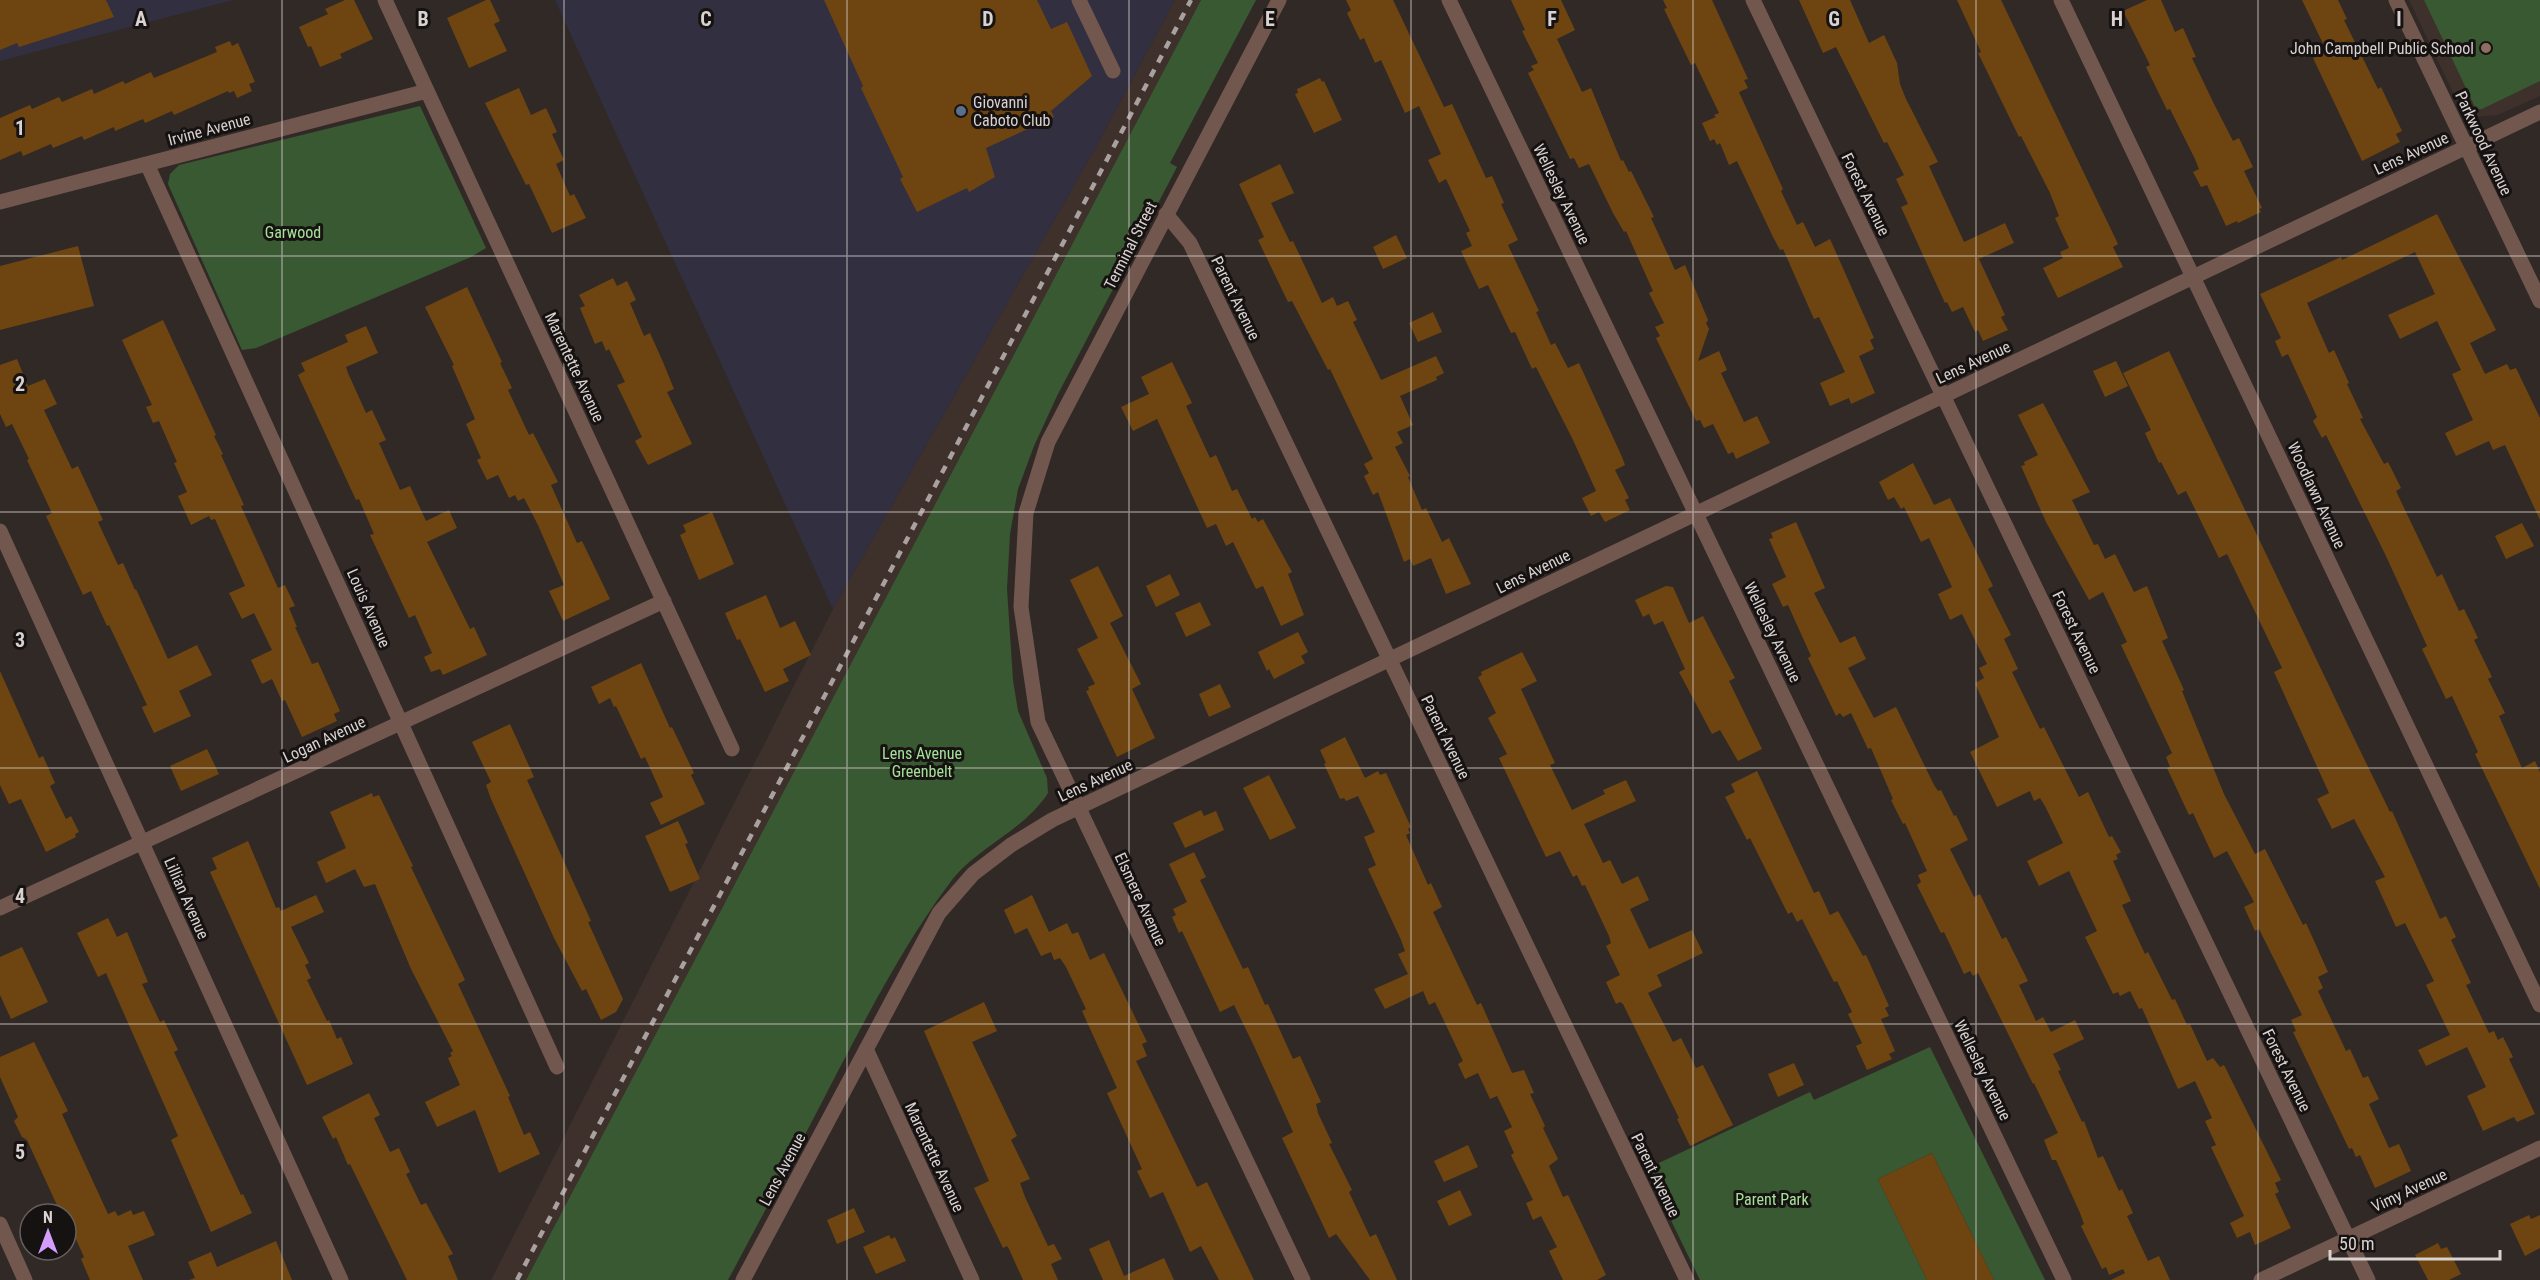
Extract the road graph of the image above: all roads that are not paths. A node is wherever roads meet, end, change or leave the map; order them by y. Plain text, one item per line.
1 (385, 0) edge
2 (1079, 0) edge
3 (1279, 0) edge
4 (1449, 0) edge
5 (1753, 0) edge
6 (2061, 0) edge
7 (2396, 0) edge
8 (1113, 71) dead end
9 (427, 91) junction
10 (2540, 112) edge
11 (2466, 147) junction
12 (147, 164) junction
13 (0, 202) edge
14 (1166, 214) junction
15 (2193, 277) junction
16 (2540, 301) edge
17 (1943, 396) junction
18 (1026, 513) joint
19 (1696, 514) junction
20 (0, 531) edge
21 (664, 601) junction
22 (1389, 660) junction
23 (401, 723) junction
24 (732, 749) dead end
25 (1077, 808) junction
26 (142, 843) junction
27 (0, 908) edge
28 (2540, 1005) edge
29 (866, 1049) junction
30 (557, 1067) dead end
31 (2540, 1148) edge
32 (0, 1224) edge
33 (2348, 1239) junction
34 (25, 1280) edge
35 (341, 1280) edge
36 (742, 1280) edge
37 (972, 1280) edge
38 (1303, 1280) edge
39 (1687, 1280) edge
40 (2064, 1280) edge
41 (2261, 1280) edge
42 (2368, 1280) edge

1 - 9 street, Marentette Avenue
2 - 8 street
3 - 14 street, Terminal Street
4 - 19 street, Wellesley Avenue
5 - 17 street, Forest Avenue
6 - 15 street, Woodlawn Avenue
7 - 11 street, Parkwood Avenue
9 - 12 street, Irvine Avenue
9 - 21 street, Marentette Avenue
10 - 11 street, Lens Avenue
11 - 15 street, Lens Avenue
11 - 16 street, Parkwood Avenue
12 - 13 street, Irvine Avenue
12 - 23 street, Louis Avenue
14 - 18 street, Terminal Street
14 - 22 street, Parent Avenue
15 - 17 street, Lens Avenue
15 - 28 street, Woodlawn Avenue
17 - 19 street, Lens Avenue
17 - 33 street, Forest Avenue
18 - 25 street, Elsmere Avenue
19 - 22 street, Lens Avenue
19 - 40 street, Wellesley Avenue
20 - 26 street, Lillian Avenue
21 - 23 street, Logan Avenue
21 - 24 street, Marentette Avenue
22 - 25 street, Lens Avenue
22 - 39 street, Parent Avenue
23 - 26 street, Logan Avenue
23 - 30 street, Louis Avenue
25 - 29 street, Lens Avenue
25 - 38 street, Elsmere Avenue
26 - 27 street, Logan Avenue
26 - 35 street, Lillian Avenue
29 - 36 street, Lens Avenue
29 - 37 street, Marentette Avenue
31 - 33 street, Vimy Avenue
32 - 34 street
33 - 41 street, Vimy Avenue
33 - 42 street, Forest Avenue

